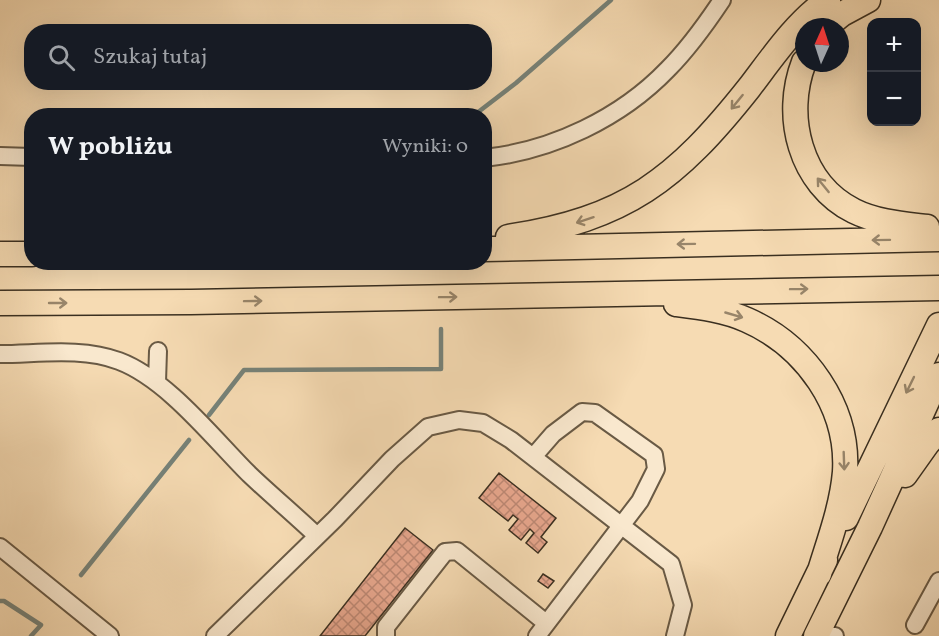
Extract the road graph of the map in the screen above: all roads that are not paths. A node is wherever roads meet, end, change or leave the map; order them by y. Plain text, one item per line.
1 (722, 0) edge
2 (828, 0) edge
3 (868, 0) edge
4 (837, 18) edge
5 (801, 72) edge
6 (0, 156) edge
7 (24, 157) edge
8 (492, 157) edge
9 (939, 228) edge
10 (939, 239) edge
11 (492, 240) edge
12 (492, 249) edge
13 (0, 254) edge
14 (24, 254) edge
15 (939, 288) edge
16 (593, 294) junction
17 (0, 303) edge
18 (937, 328) edge
19 (158, 351) dead end
20 (0, 354) edge
21 (939, 375) edge
22 (157, 382) junction
23 (939, 430) edge
24 (533, 457) junction
25 (621, 525) junction
26 (870, 527) junction
27 (317, 536) junction
28 (0, 547) edge
29 (819, 574) junction
30 (939, 581) edge
31 (915, 625) dead end
32 (541, 630) edge
33 (110, 636) edge
34 (215, 636) edge
35 (386, 636) edge
36 (675, 636) edge
37 (788, 636) edge
38 (822, 636) edge

1 - 8 street
2 -> 11 highway
3 - 4 highway
9 -> 5 highway
6 - 7 street
10 -> 12 highway
13 - 14 highway
16 -> 15 highway
17 -> 16 highway
16 -> 29 highway
18 -> 29 highway
19 - 22 street
20 - 22 street
21 - 26 highway
22 - 27 street
23 - 26 highway
24 - 25 street
24 - 25 street
24 - 27 street
25 - 32 street
25 - 36 street
26 - 38 highway
27 - 34 street
28 - 33 street
29 - 37 highway
30 - 31 street
32 - 35 street

